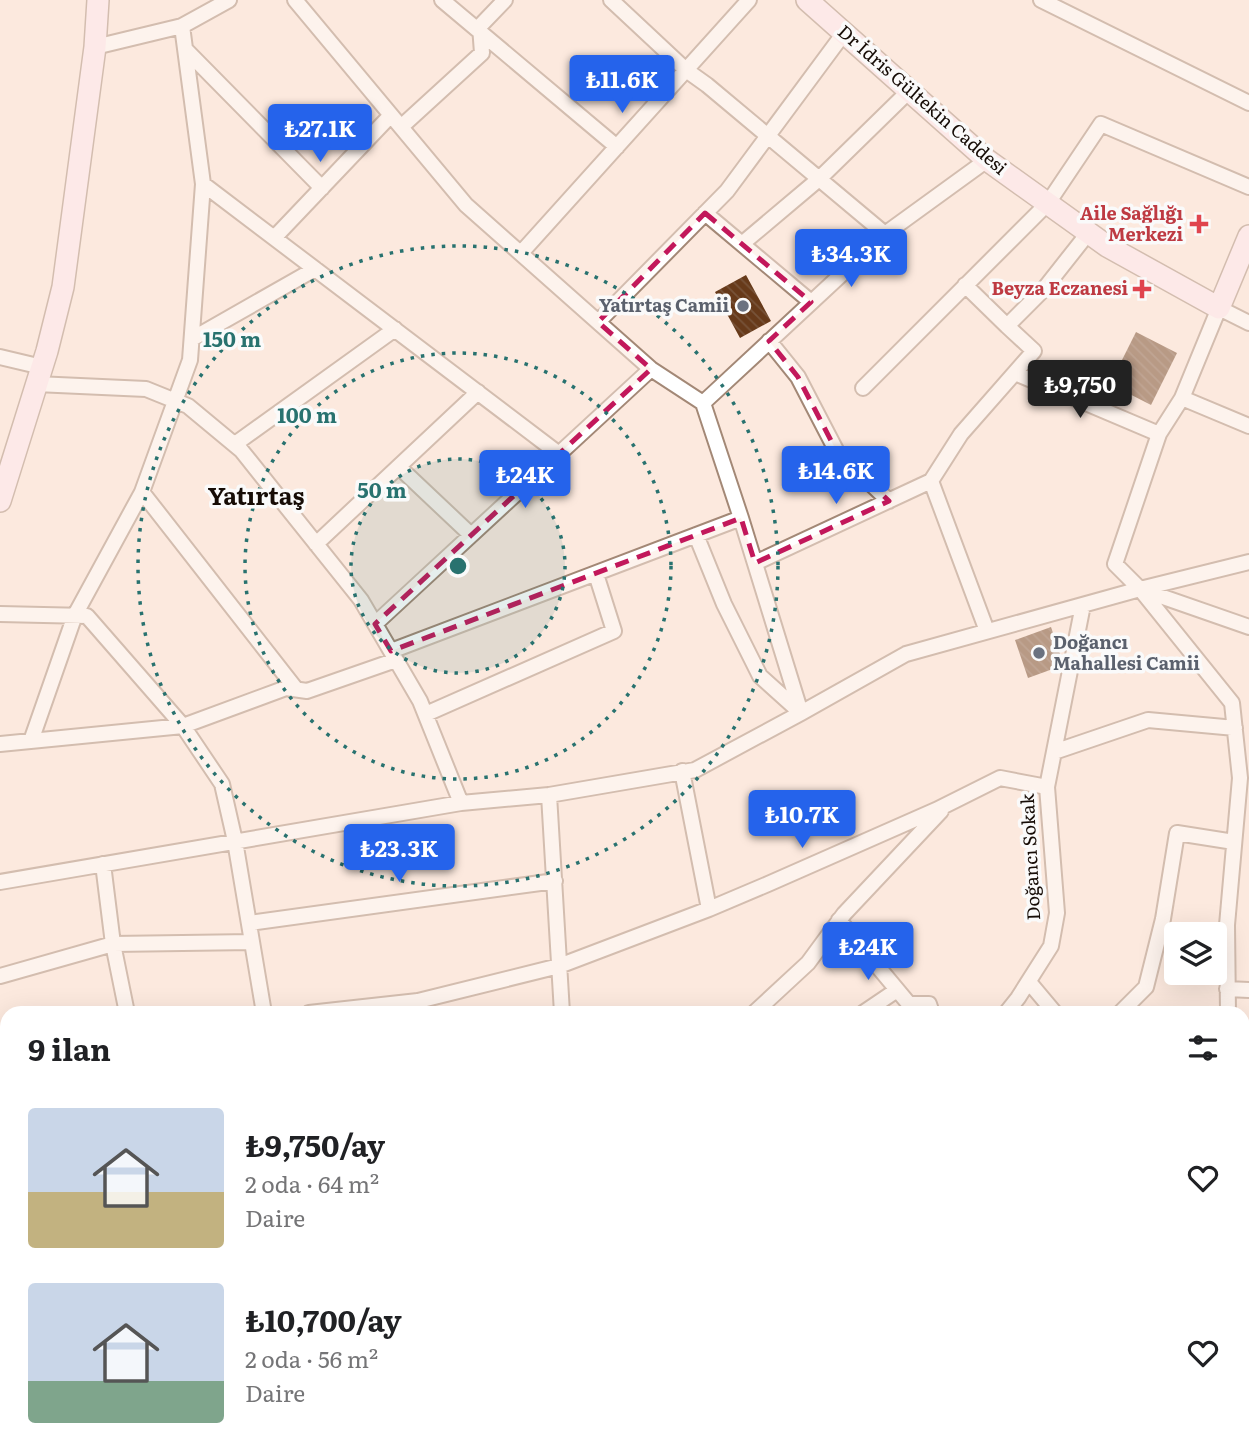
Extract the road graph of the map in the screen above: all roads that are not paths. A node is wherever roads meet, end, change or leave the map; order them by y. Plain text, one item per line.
1 (98, 0) edge
2 (229, 0) edge
3 (295, 0) edge
4 (442, 0) edge
5 (505, 0) edge
6 (611, 0) edge
7 (749, 0) edge
8 (1041, 0) edge
9 (821, 5) edge
10 (182, 26) junction
11 (481, 33) junction
12 (844, 33) junction
13 (95, 47) junction
14 (185, 49) junction
15 (686, 70) junction
16 (909, 91) junction
17 (1249, 103) edge
18 (391, 115) junction
19 (401, 127) junction
20 (768, 136) junction
21 (617, 147) junction
22 (988, 160) junction
23 (820, 179) junction
24 (203, 184) junction
25 (1249, 187) edge
26 (322, 188) junction
27 (1048, 203) junction
28 (705, 213) junction
29 (1089, 232) junction
30 (885, 234) junction
31 (1249, 236) edge
32 (274, 238) junction
33 (743, 243) junction
34 (521, 253) junction
35 (316, 269) junction
36 (965, 285) junction
37 (811, 302) junction
38 (1219, 308) junction
39 (598, 322) junction
40 (1249, 323) edge
41 (1007, 326) junction
42 (395, 329) junction
43 (192, 339) junction
44 (769, 341) junction
45 (0, 357) edge
46 (651, 369) junction
47 (1014, 373) junction
48 (39, 375) junction
49 (863, 388) dead end
50 (478, 392) junction
51 (1182, 398) junction
52 (175, 401) junction
53 (703, 402) junction
54 (1249, 426) edge
55 (1159, 434) junction
56 (235, 444) junction
57 (559, 454) junction
58 (399, 467) junction
59 (931, 481) junction
60 (142, 492) junction
61 (0, 500) edge
62 (889, 501) junction
63 (741, 519) junction
64 (471, 535) junction
65 (696, 536) junction
66 (316, 544) junction
67 (1249, 562) edge
68 (755, 564) junction
69 (596, 573) junction
70 (1140, 589) junction
71 (1083, 605) junction
72 (0, 614) edge
73 (75, 615) junction
74 (375, 624) junction
75 (1249, 627) edge
76 (987, 631) junction
77 (394, 655) junction
78 (296, 690) junction
79 (801, 713) junction
80 (426, 714) junction
81 (183, 726) junction
82 (1235, 728) junction
83 (31, 741) junction
84 (0, 744) edge
85 (1054, 752) junction
86 (682, 771) junction
87 (1047, 787) junction
88 (549, 795) junction
89 (461, 803) junction
90 (947, 805) junction
91 (235, 841) junction
92 (1234, 842) junction
93 (103, 864) junction
94 (555, 880) junction
95 (0, 882) edge
96 (709, 909) junction
97 (839, 920) junction
98 (249, 922) junction
99 (252, 942) junction
100 (113, 944) junction
101 (559, 966) junction
102 (0, 976) edge
103 (1029, 982) junction
104 (1227, 989) junction
105 (897, 990) junction
106 (1249, 990) edge
107 (126, 1006) edge
108 (263, 1006) edge
109 (373, 1006) edge
110 (562, 1006) edge
111 (762, 1006) edge
112 (873, 1006) edge
113 (930, 1006) edge
114 (1012, 1006) edge
115 (1049, 1006) edge
116 (1126, 1006) edge
117 (1228, 1006) edge

1 - 13 street
2 - 10 street
3 - 18 street
4 - 11 street
5 - 11 street
6 - 15 street
7 - 15 street
8 - 17 street
9 - 12 street, Dr İdris Gültekin Caddesi
10 - 13 street
10 - 14 street
11 - 19 street
11 - 21 street
12 - 16 street, Dr İdris Gültekin Caddesi
12 - 20 street
13 - 48 street
14 - 24 street
14 - 26 street
15 - 20 street
15 - 21 street
16 - 22 street, Dr İdris Gültekin Caddesi
16 - 23 street
18 - 19 street
18 - 26 street
19 - 34 street
20 - 23 street
20 - 28 street
21 - 34 street
22 - 27 street, Dr İdris Gültekin Caddesi
22 - 30 street
23 - 30 street
23 - 33 street
24 - 32 street
24 - 43 street
25 - 27 street
26 - 32 street
27 - 29 street, Dr İdris Gültekin Caddesi
27 - 36 street
28 - 33 street
28 - 39 street
29 - 38 street, Dr İdris Gültekin Caddesi
29 - 41 street
30 - 37 street
31 - 38 street
32 - 35 street
33 - 37 street
34 - 39 street
35 - 42 street
35 - 43 street
36 - 41 street
36 - 49 street
37 - 44 street
38 - 40 street
38 - 51 street
39 - 46 street
41 - 47 street
42 - 50 street
42 - 56 street
43 - 52 street
44 - 53 street
44 - 62 street
45 - 48 street
46 - 53 street
46 - 57 street
47 - 55 street
47 - 59 street
48 - 52 street
48 - 61 street
50 - 57 street
50 - 58 street
51 - 54 street
51 - 55 street
52 - 56 street
52 - 60 street
53 - 63 street
55 - 70 street
56 - 66 street
57 - 64 street
58 - 64 street
58 - 66 street
59 - 62 street
59 - 76 street
60 - 73 street
60 - 78 street
62 - 68 street
63 - 65 street
63 - 68 street
64 - 74 street
65 - 69 street
65 - 79 street
66 - 74 street
67 - 70 street
68 - 79 street
69 - 77 street
69 - 80 street
70 - 71 street
70 - 75 street
70 - 82 street
71 - 76 street
71 - 85 street, Doğancı Sokak
72 - 73 street
73 - 81 street
73 - 83 street
74 - 77 street
76 - 79 street
77 - 78 street
77 - 80 street
78 - 81 street
79 - 86 street
80 - 89 street
81 - 83 street
81 - 91 street
82 - 85 street
82 - 92 street
83 - 84 street
85 - 87 street, Doğancı Sokak
86 - 88 street
86 - 96 street
87 - 90 street
87 - 103 street, Doğancı Sokak
88 - 89 street
88 - 94 street
89 - 91 street
90 - 96 street
90 - 97 street
91 - 93 street
91 - 98 street
92 - 104 street
92 - 116 street
93 - 95 street
93 - 100 street
94 - 98 street
94 - 101 street
96 - 101 street
97 - 105 street
97 - 111 street
98 - 99 street
99 - 100 street
99 - 108 street
100 - 102 street
100 - 107 street
101 - 109 street
101 - 110 street
103 - 114 street, Doğancı Sokak
103 - 115 street
104 - 106 street
104 - 117 street
105 - 112 street
105 - 113 street

